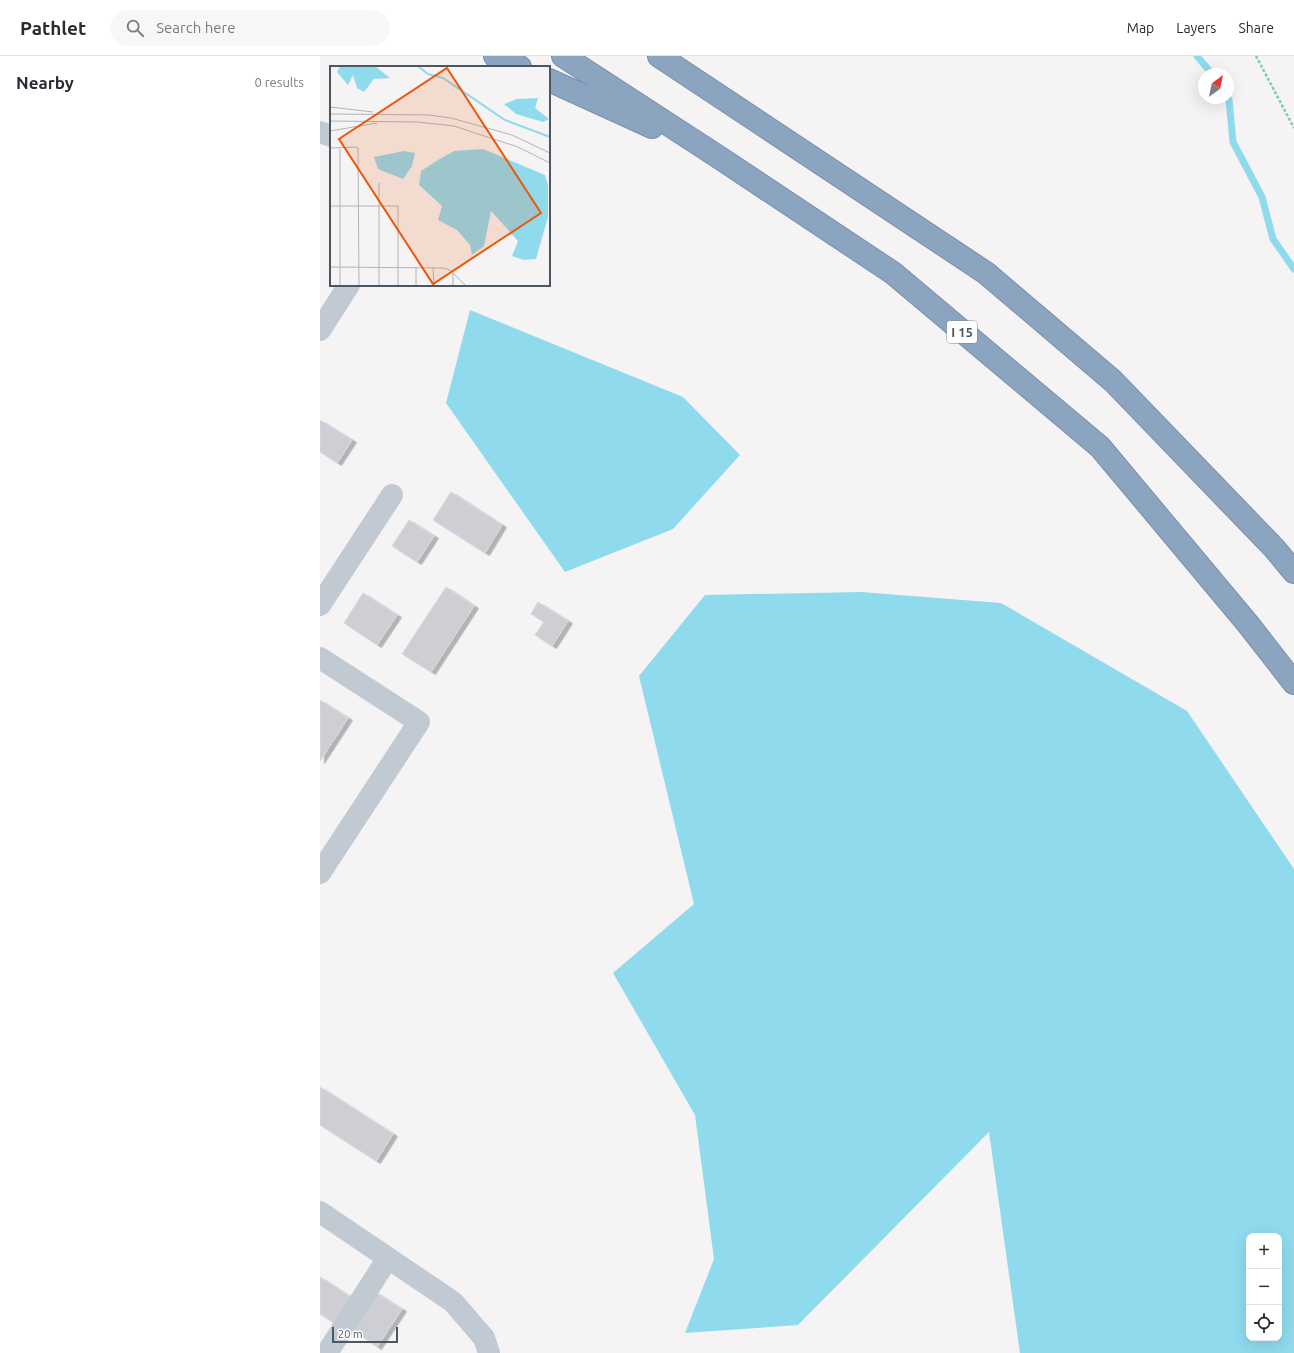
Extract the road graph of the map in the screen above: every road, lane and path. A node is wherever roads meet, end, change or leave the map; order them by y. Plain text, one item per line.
1 (495, 56) edge
2 (563, 56) edge
3 (659, 56) edge
4 (684, 56) edge
5 (1256, 56) edge
6 (518, 66) edge
7 (550, 80) edge
8 (1294, 128) edge
9 (320, 132) edge
10 (330, 136) edge
11 (805, 152) junction
12 (717, 156) junction
13 (348, 286) edge
14 (320, 330) edge
15 (392, 495) dead end
16 (1294, 572) edge
17 (320, 605) edge
18 (320, 658) edge
19 (1294, 683) edge
20 (320, 873) edge
21 (320, 1212) edge
22 (388, 1258) junction
23 (327, 1353) edge
24 (489, 1353) edge

1 - 6 highway
2 - 12 highway, I 15
3 - 11 highway
4 - 11 highway
5 - 8 path
7 - 12 highway
9 - 10 street
11 - 16 highway
12 - 19 highway, I 15
13 - 14 street
15 - 17 street
18 - 20 street
21 - 22 street
22 - 23 street
22 - 24 street

